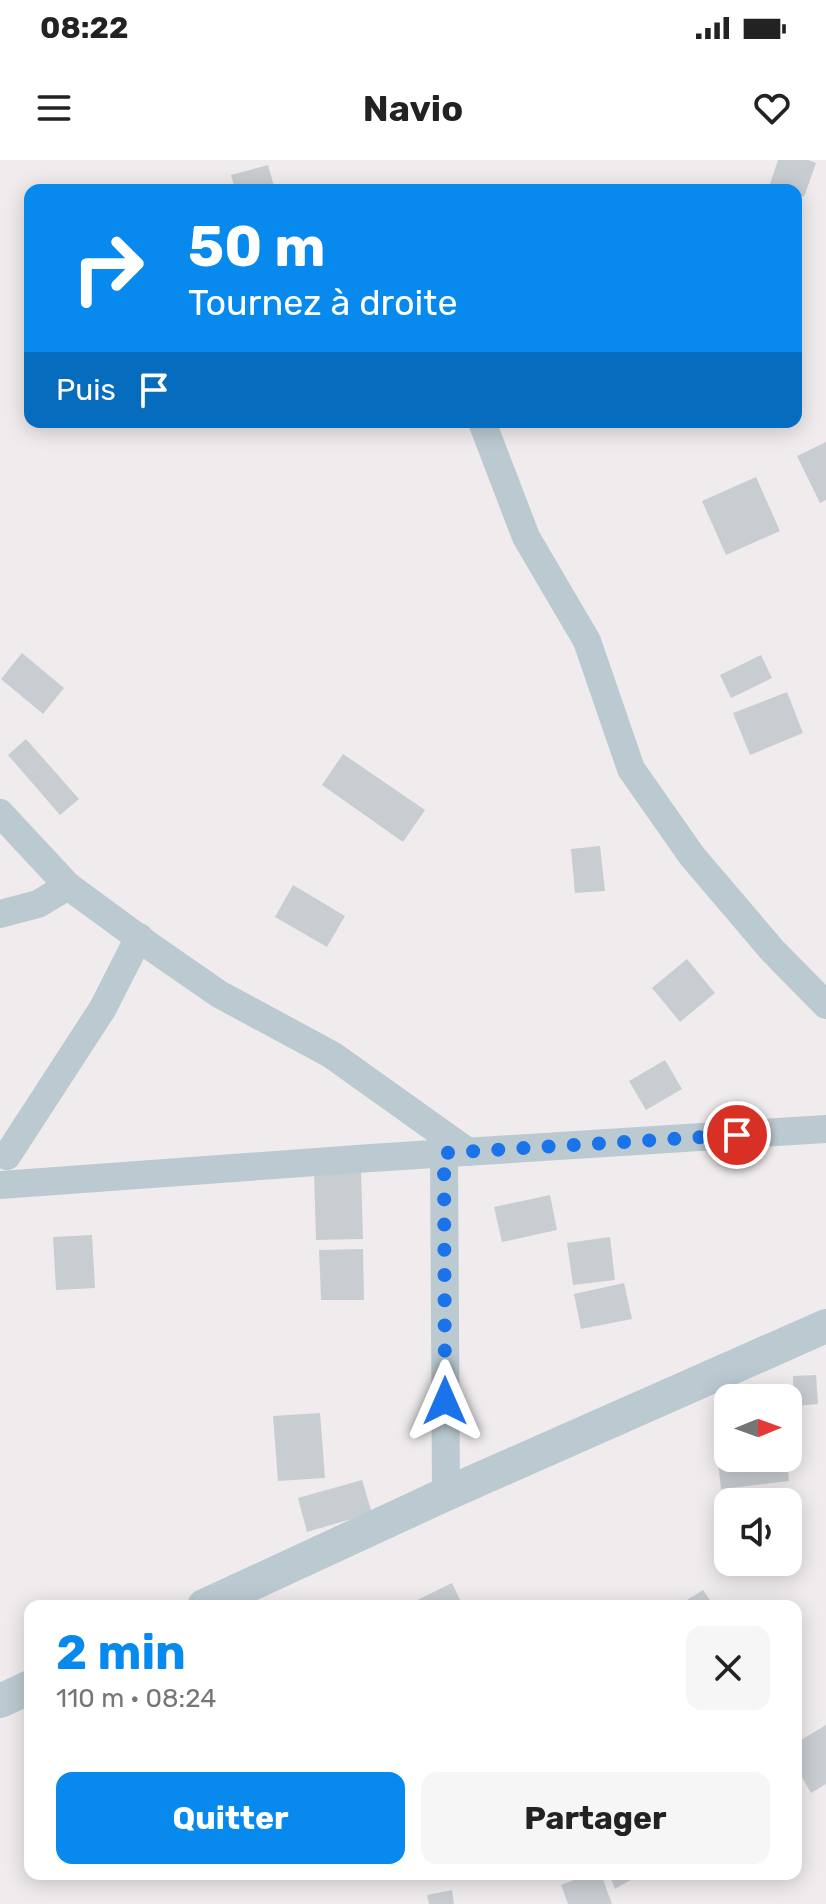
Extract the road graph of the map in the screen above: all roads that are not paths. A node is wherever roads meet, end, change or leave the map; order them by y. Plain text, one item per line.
1 (484, 428) edge
2 (3, 824) edge
3 (68, 886) junction
4 (0, 914) edge
5 (139, 937) junction
6 (826, 1005) edge
7 (826, 1129) edge
8 (3, 1149) edge
9 (456, 1152) junction
10 (3, 1192) edge
11 (826, 1326) edge
12 (446, 1494) junction
13 (217, 1600) edge
14 (24, 1690) edge
15 (0, 1701) edge

1 - 6 street
2 - 3 street
3 - 4 street
3 - 5 street
5 - 8 street
5 - 9 street
7 - 9 street
8 - 10 street
9 - 10 street
9 - 12 street
11 - 12 street
12 - 13 street
14 - 15 street

